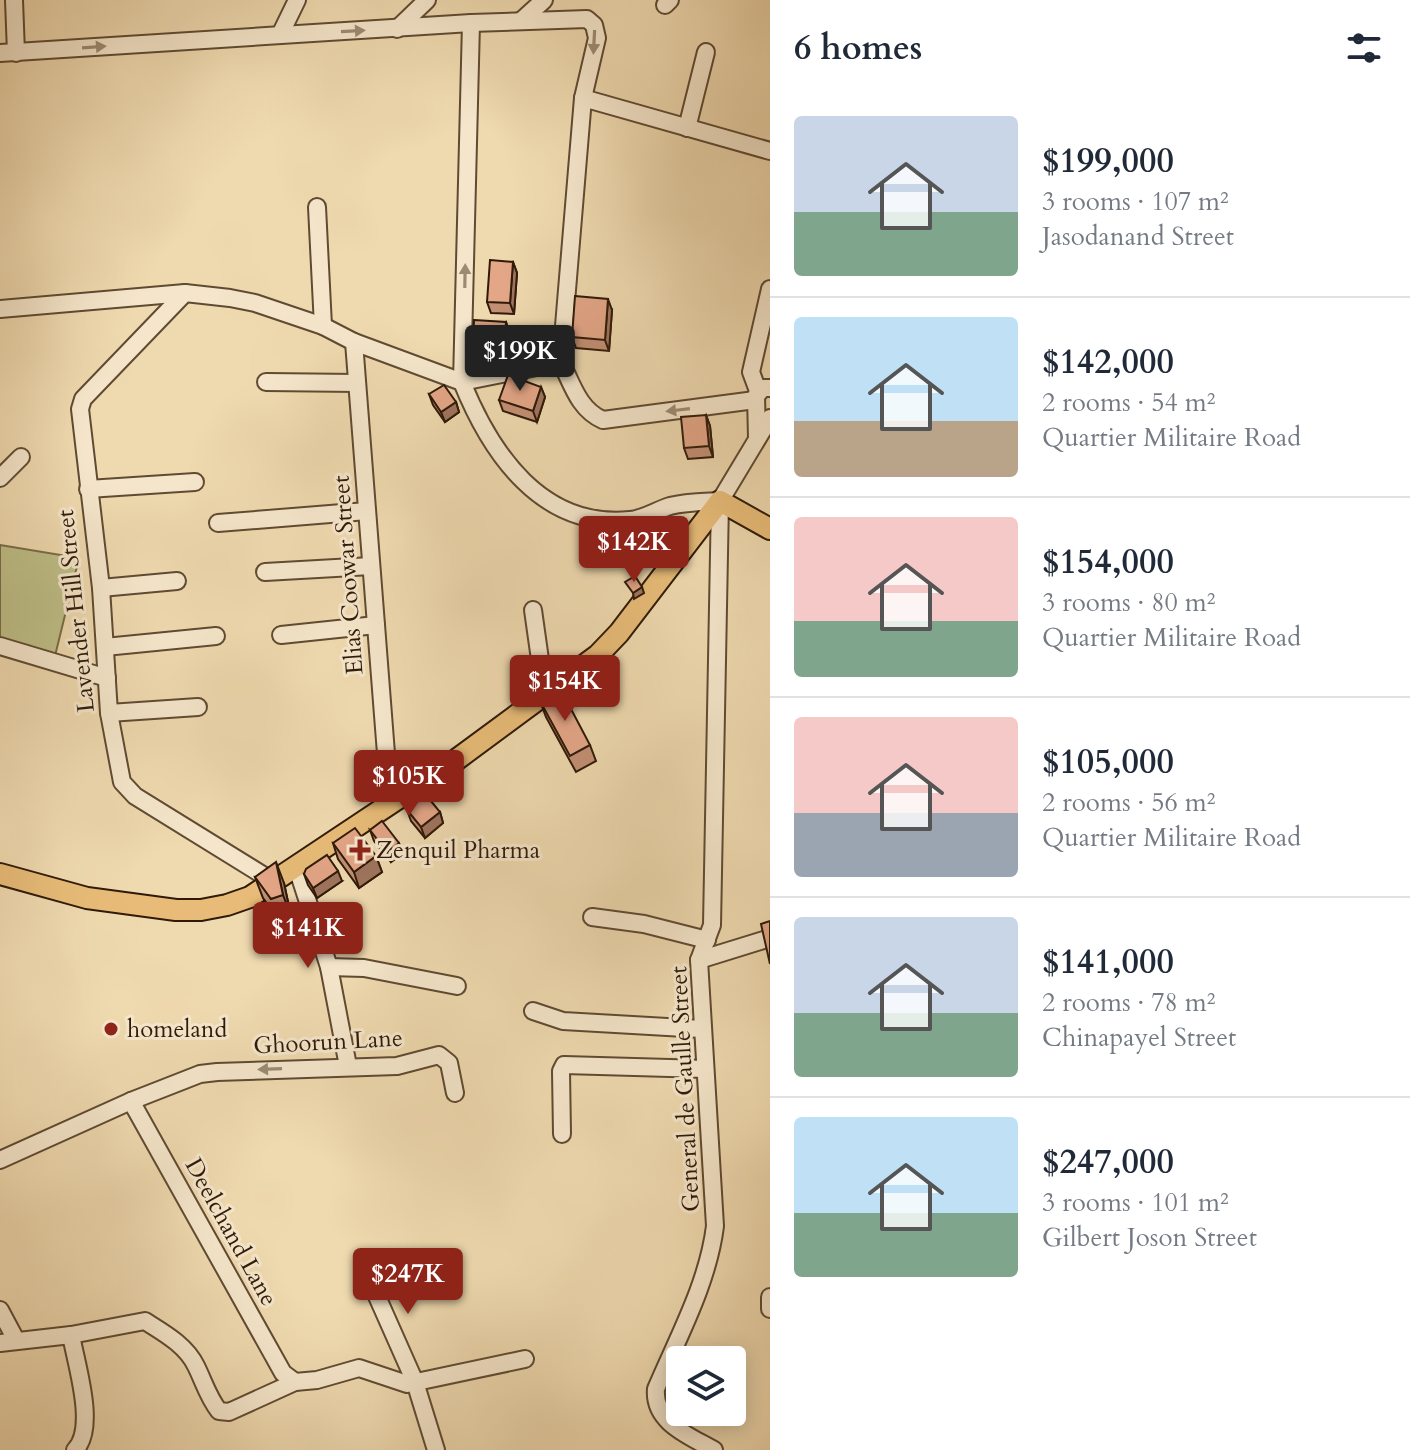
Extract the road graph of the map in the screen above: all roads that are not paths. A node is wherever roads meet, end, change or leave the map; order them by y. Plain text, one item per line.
1 (14, 0) edge
2 (297, 0) edge
3 (427, 0) edge
4 (544, 0) edge
5 (521, 21) junction
6 (471, 23) junction
7 (397, 29) junction
8 (280, 35) junction
9 (706, 52) dead end
10 (8, 53) edge
11 (583, 98) junction
12 (687, 128) junction
13 (770, 151) edge
14 (317, 207) dead end
15 (185, 293) junction
16 (769, 297) edge
17 (0, 309) edge
18 (323, 326) junction
19 (354, 342) junction
20 (561, 362) junction
21 (266, 382) dead end
22 (462, 382) junction
23 (357, 383) junction
24 (763, 402) edge
25 (21, 457) dead end
26 (0, 478) edge
27 (195, 482) dead end
28 (88, 489) junction
29 (720, 501) junction
30 (367, 511) junction
31 (218, 523) dead end
32 (770, 529) edge
33 (371, 566) junction
34 (265, 572) dead end
35 (177, 581) dead end
36 (101, 588) junction
37 (533, 610) dead end
38 (376, 625) junction
39 (281, 635) dead end
40 (216, 636) dead end
41 (0, 646) edge
42 (105, 647) junction
43 (107, 678) junction
44 (545, 695) junction
45 (198, 707) dead end
46 (109, 713) junction
47 (390, 805) junction
48 (297, 868) junction
49 (0, 874) edge
50 (274, 882) junction
51 (592, 917) dead end
52 (770, 938) edge
53 (707, 940) junction
54 (699, 960) junction
55 (329, 967) junction
56 (457, 986) dead end
57 (533, 1011) dead end
58 (702, 1029) junction
59 (348, 1066) junction
60 (705, 1069) junction
61 (455, 1093) dead end
62 (131, 1101) junction
63 (562, 1134) dead end
64 (0, 1160) edge
65 (364, 1267) dead end
66 (770, 1297) edge
67 (770, 1309) edge
68 (0, 1310) edge
69 (71, 1335) junction
70 (8, 1342) edge
71 (525, 1359) dead end
72 (295, 1382) junction
73 (415, 1382) junction
74 (75, 1450) edge
75 (436, 1450) edge
76 (714, 1450) edge

1 - 10 street
2 - 8 street
3 - 7 street
4 - 5 street
5 - 6 street
5 -> 11 street
6 - 7 street
22 -> 6 street
8 -> 7 street
10 -> 8 street
9 - 12 street
11 - 12 street
11 - 20 street
12 - 13 street
14 - 18 street
15 - 17 street
15 - 18 street
15 - 28 street, Lavender Hill Street
16 - 24 street
18 - 19 street
19 - 22 street
19 - 23 street, Elias Coowar Street
20 - 22 street
24 -> 20 street
21 - 23 street
22 - 29 street
23 - 30 street, Elias Coowar Street
24 - 29 street
25 - 26 street
27 - 28 street
28 - 36 street, Lavender Hill Street
29 - 32 main road
29 - 44 main road
29 - 53 street, General de Gaulle Street
30 - 31 street
30 - 33 street, Elias Coowar Street
33 - 34 street
33 - 38 street, Elias Coowar Street
35 - 36 street
36 - 42 street, Lavender Hill Street
37 - 44 street
38 - 39 street
38 - 47 street, Elias Coowar Street
40 - 42 street
41 - 43 street
42 - 43 street, Lavender Hill Street
43 - 46 street, Lavender Hill Street
44 - 47 main road
45 - 46 street
46 - 50 street, Lavender Hill Street
47 - 48 main road
48 - 50 main road
48 - 55 street
49 - 50 main road
51 - 53 street
52 - 54 street
53 - 54 street, General de Gaulle Street
54 - 58 street, General de Gaulle Street
55 - 56 street
55 - 59 street
57 - 58 street
58 - 60 street, General de Gaulle Street
59 - 61 street, Ghoorun Lane
59 -> 62 street, Ghoorun Lane
60 - 63 street
60 - 76 street, General de Gaulle Street
62 - 64 street, Ghoorun Lane
62 - 72 street, Deelchand Lane
65 - 73 street
66 - 67 street
68 - 70 street
69 - 70 street
69 - 72 street
69 - 74 street
71 - 73 street
72 - 73 street
73 - 75 street

